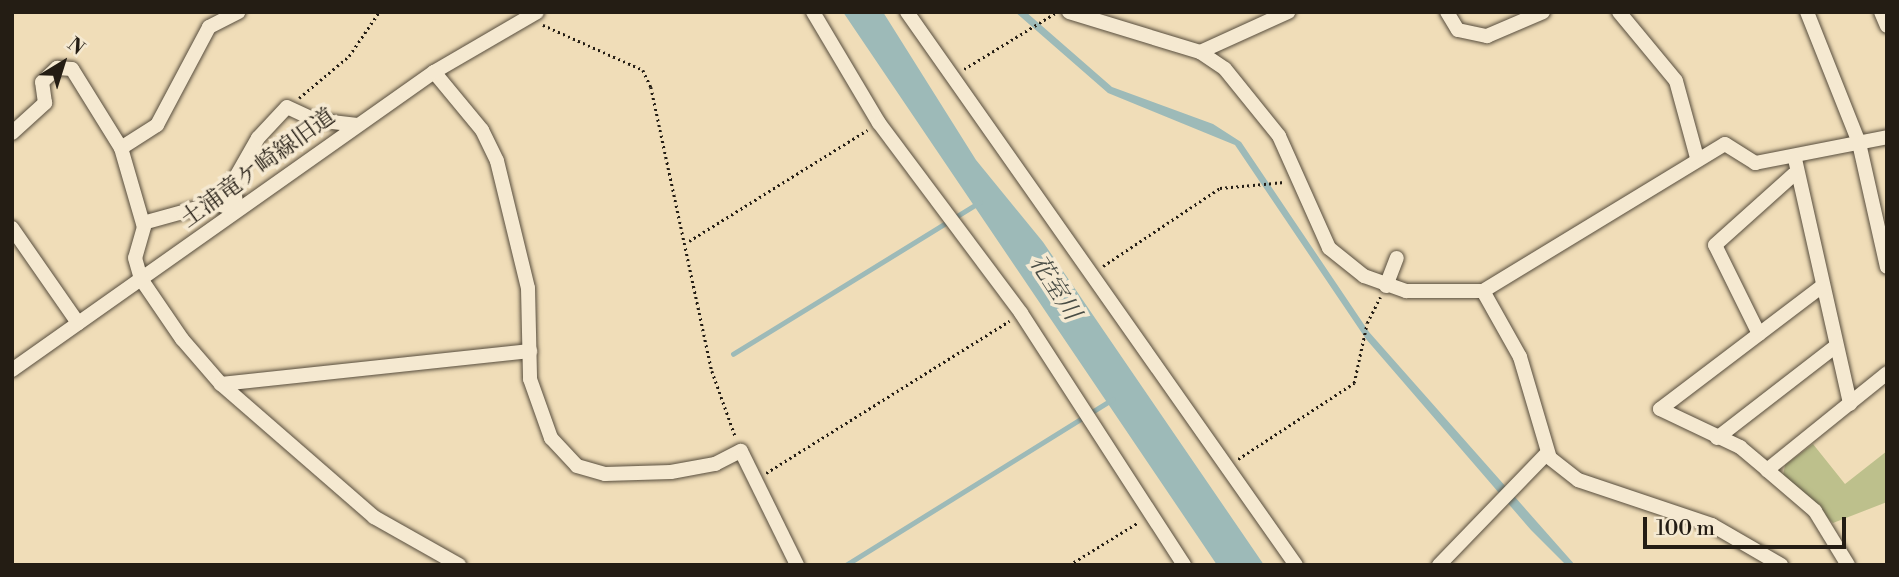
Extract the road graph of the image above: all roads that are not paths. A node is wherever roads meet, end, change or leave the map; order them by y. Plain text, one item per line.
1 (238, 12) edge
2 (813, 12) edge
3 (907, 12) edge
4 (1069, 12) edge
5 (1288, 12) edge
6 (1447, 12) edge
7 (1543, 12) edge
8 (1619, 12) edge
9 (1807, 12) edge
10 (1881, 12) edge
11 (534, 14) edge
12 (1887, 26) edge
13 (1200, 52) junction
14 (435, 72) junction
15 (357, 125) junction
16 (12, 133) edge
17 (1887, 137) edge
18 (1859, 144) junction
19 (121, 148) junction
20 (1697, 158) junction
21 (1795, 166) junction
22 (237, 210) junction
23 (143, 223) junction
24 (15, 236) edge
25 (1397, 258) dead end
26 (1887, 267) edge
27 (141, 279) junction
28 (1386, 286) junction
29 (1821, 287) junction
30 (1483, 291) junction
31 (78, 323) junction
32 (1759, 334) junction
33 (1836, 346) junction
34 (530, 351) junction
35 (12, 370) edge
36 (1887, 373) edge
37 (221, 384) junction
38 (1850, 404) junction
39 (1717, 438) junction
40 (1547, 453) junction
41 (1767, 470) junction
42 (459, 565) edge
43 (797, 565) edge
44 (1184, 565) edge
45 (1296, 565) edge
46 (1439, 565) edge
47 (1781, 565) edge
48 (1848, 565) edge

1 - 19 street
2 - 44 street
3 - 45 street
4 - 13 street
5 - 13 street
6 - 7 street
8 - 20 street
9 - 18 street
10 - 12 street
11 - 14 street, 土浦竜ケ崎線旧道
13 - 28 street
14 - 15 street, 土浦竜ケ崎線旧道
14 - 34 street
15 - 22 street, 土浦竜ケ崎線旧道
15 - 22 street
16 - 19 street
17 - 18 street
18 - 21 street
18 - 26 street
19 - 23 street
20 - 21 street
20 - 30 street
21 - 29 street
21 - 32 street
22 - 23 street
22 - 27 street, 土浦竜ケ崎線旧道
23 - 27 street
24 - 31 street
25 - 28 street
27 - 31 street, 土浦竜ケ崎線旧道
27 - 37 street
28 - 30 street
29 - 32 street
29 - 33 street
30 - 40 street
31 - 35 street, 土浦竜ケ崎線旧道
32 - 39 street
33 - 38 street
33 - 39 street
34 - 37 street
34 - 43 street
36 - 38 street
37 - 42 street
38 - 41 street
39 - 41 street
40 - 46 street
40 - 47 street
41 - 48 street

